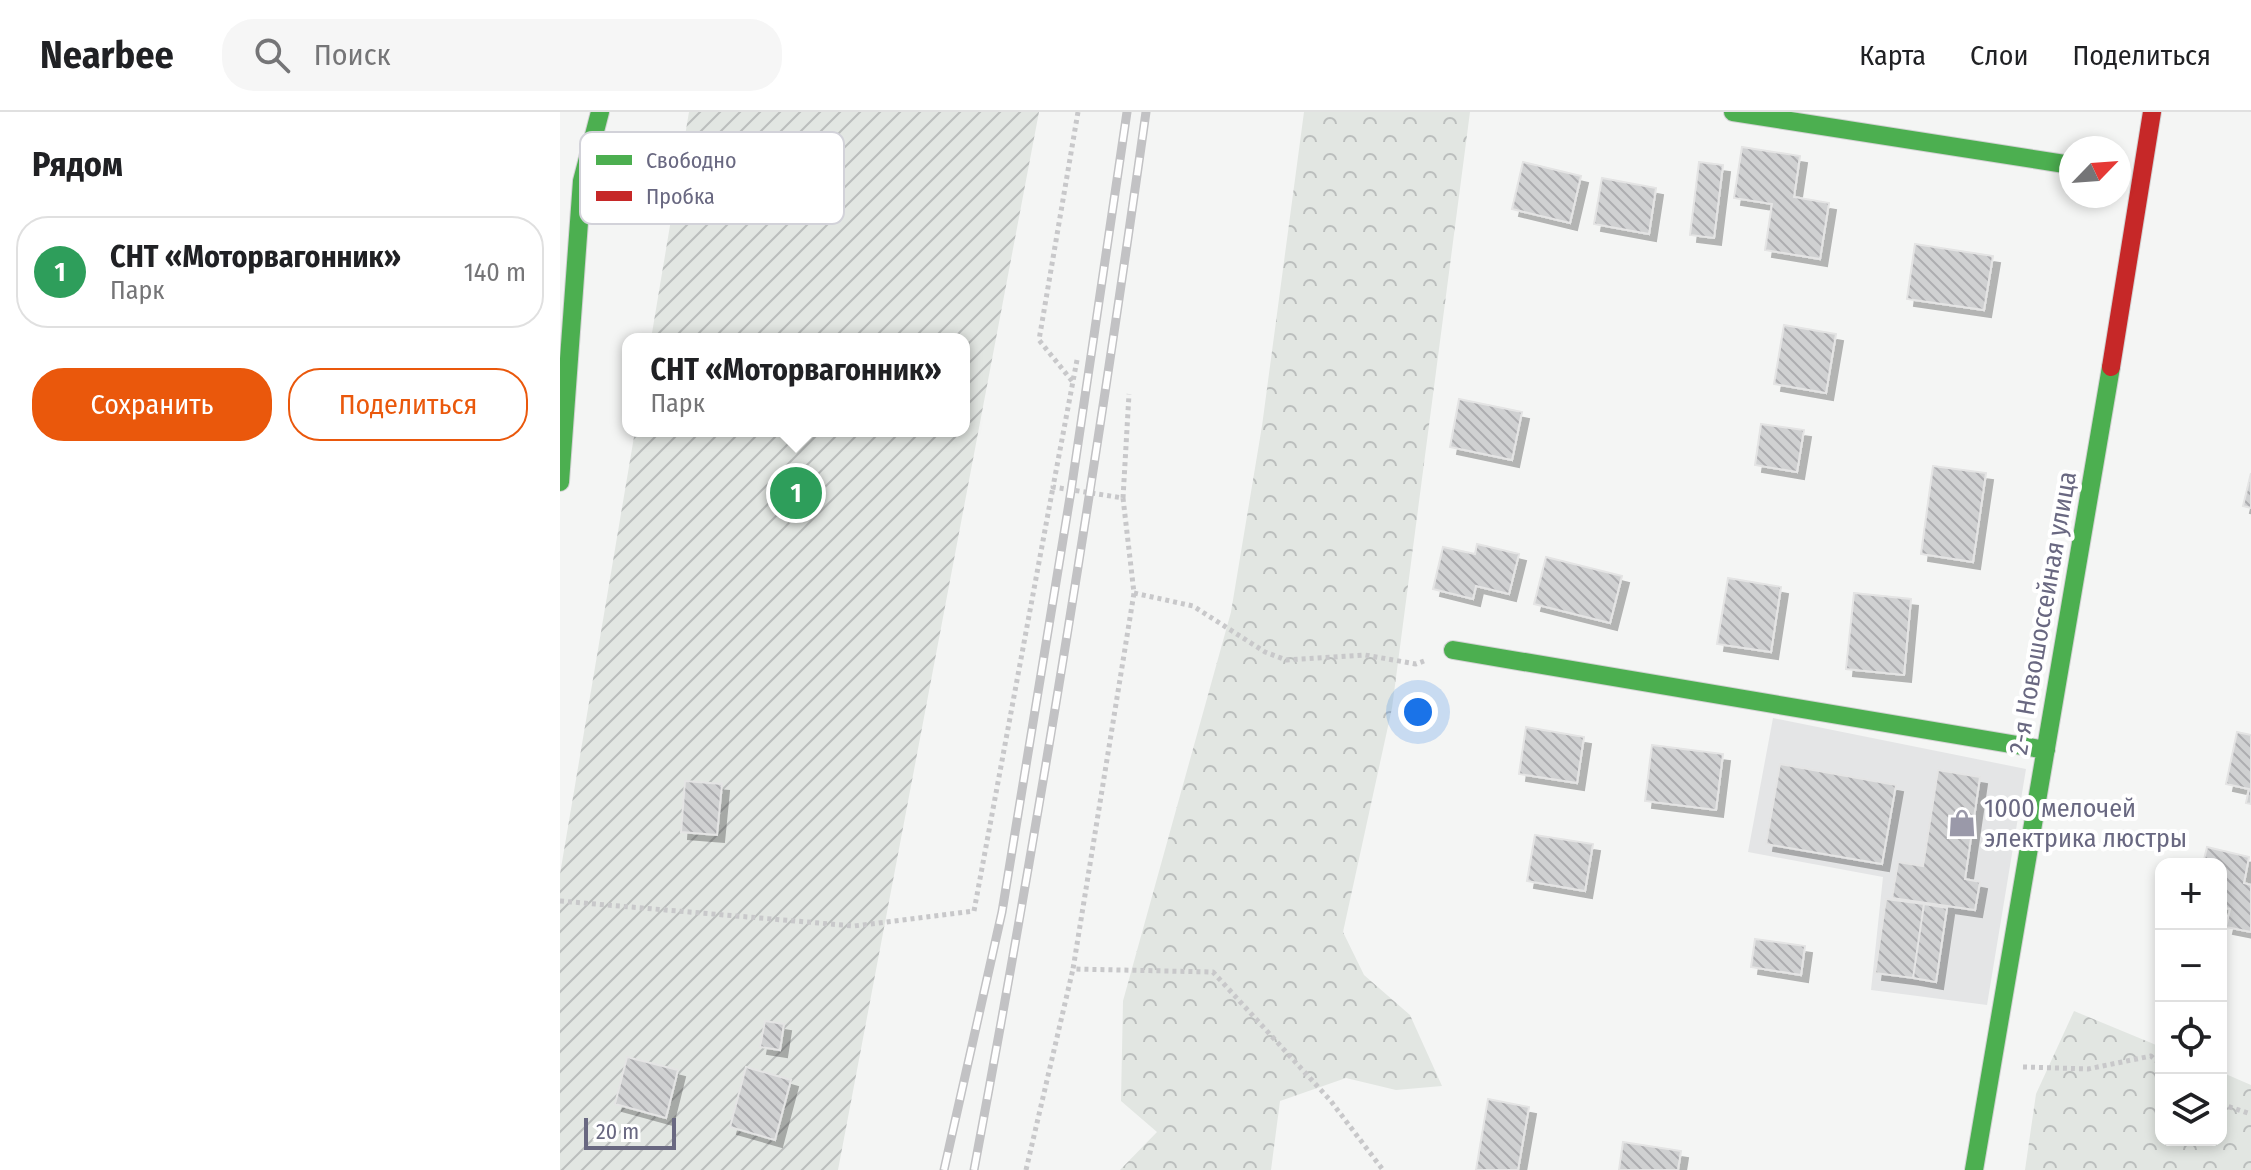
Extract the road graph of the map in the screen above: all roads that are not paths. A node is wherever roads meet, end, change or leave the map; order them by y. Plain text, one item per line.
1 (600, 112) edge
2 (1733, 112) edge
3 (2152, 112) edge
4 (595, 132) edge
5 (2059, 163) edge
6 (580, 208) edge
7 (560, 482) edge
8 (1453, 650) road end
9 (2046, 750) junction
10 (1974, 1170) edge

1 - 4 street
2 - 5 street
3 - 9 street, 2-я Новошоссейная улица
6 - 7 street
8 - 9 street
9 - 10 street, 2-я Новошоссейная улица

